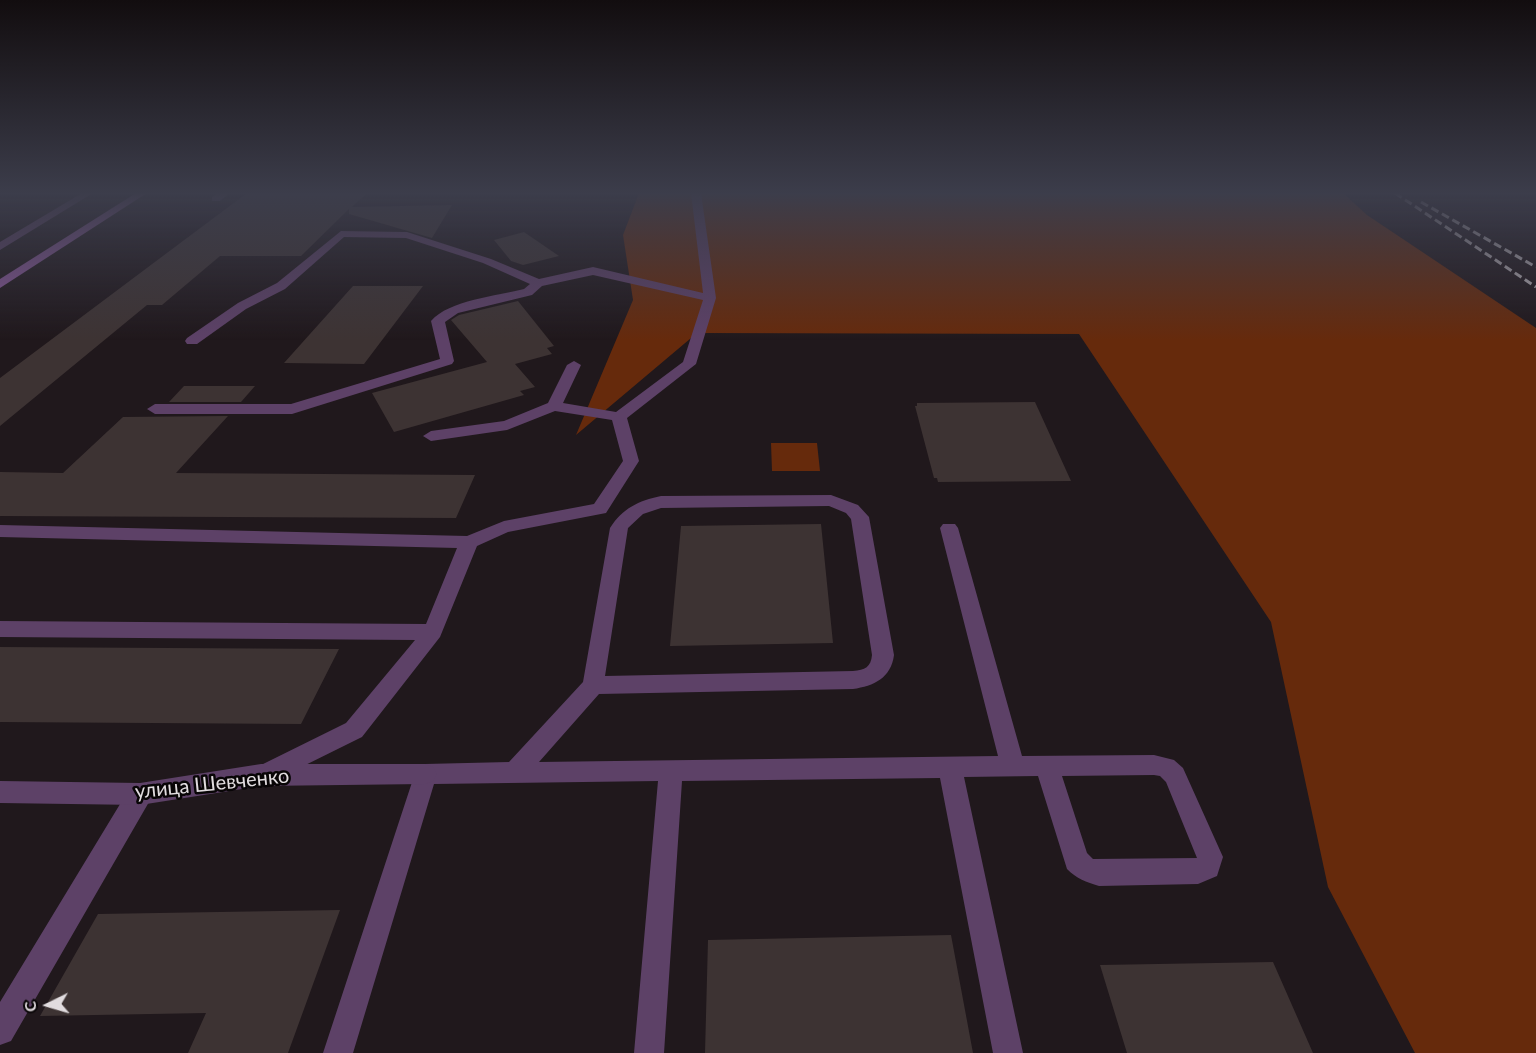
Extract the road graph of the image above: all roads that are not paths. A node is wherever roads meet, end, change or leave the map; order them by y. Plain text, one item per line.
1 (65, 242) edge
2 (332, 242) edge
3 (429, 242) edge
4 (703, 242) edge
5 (538, 283) junction
6 (0, 284) edge
7 (710, 298) junction
8 (192, 342) dead end
9 (574, 365) dead end
10 (554, 406) junction
11 (155, 409) dead end
12 (619, 417) junction
13 (431, 436) dead end
14 (948, 528) dead end
15 (0, 531) edge
16 (469, 542) junction
17 (0, 629) edge
18 (433, 632) junction
19 (593, 685) junction
20 (1047, 766) junction
21 (1013, 767) junction
22 (950, 768) junction
23 (671, 771) junction
24 (515, 772) junction
25 (425, 774) junction
26 (261, 775) junction
27 (0, 792) edge
28 (140, 794) junction
29 (0, 1030) edge
30 (338, 1053) edge
31 (649, 1053) edge
32 (1008, 1053) edge

1 - 6 main road
2 - 8 street
3 - 5 street
4 - 7 street
5 - 7 street
5 - 11 street
7 - 12 street
9 - 10 street
10 - 12 street
10 - 13 street
12 - 16 street
14 - 21 street
15 - 16 street
16 - 18 street
17 - 18 street
18 - 26 street
19 - 19 street
19 - 24 street
20 - 20 street, улица Шевченко
20 - 21 street, улица Шевченко
21 - 22 street, улица Шевченко
22 - 23 street, улица Шевченко
22 - 32 street
23 - 24 street, улица Шевченко
23 - 31 street
24 - 25 street, улица Шевченко
25 - 26 street, улица Шевченко
25 - 30 street
26 - 28 street, улица Шевченко
27 - 28 street, улица Шевченко
28 - 29 street

